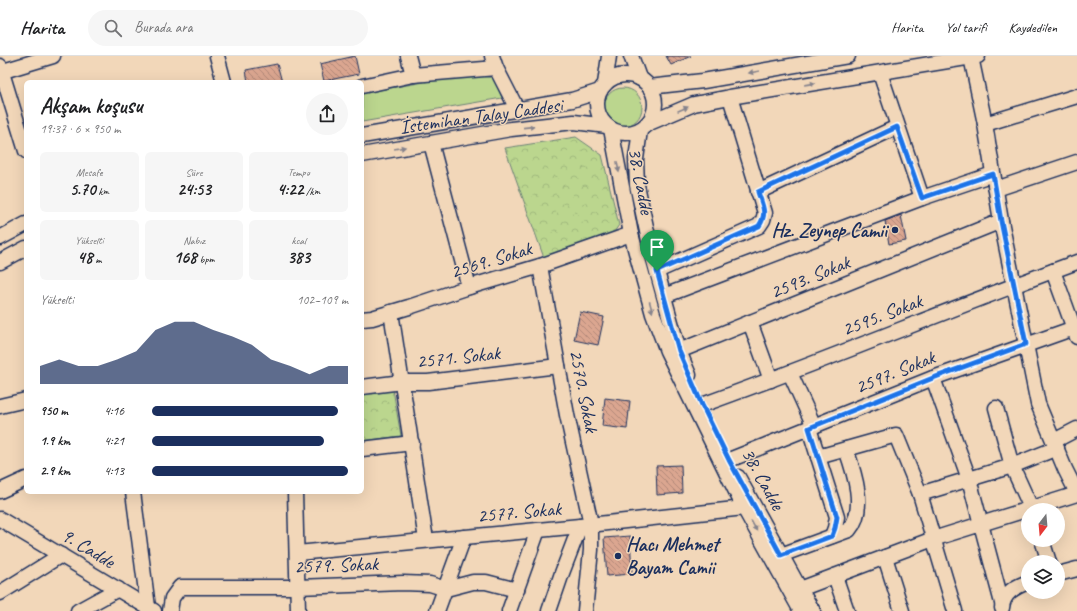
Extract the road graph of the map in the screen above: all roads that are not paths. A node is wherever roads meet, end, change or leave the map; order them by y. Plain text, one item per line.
1 (53, 56) edge
2 (217, 56) edge
3 (408, 56) edge
4 (609, 56) edge
5 (631, 56) edge
6 (848, 56) edge
7 (975, 57) edge
8 (810, 59) edge
9 (494, 62) edge
10 (0, 69) edge
11 (880, 73) junction
12 (414, 75) junction
13 (223, 80) edge
14 (644, 83) junction
15 (364, 86) edge
16 (603, 88) junction
17 (1077, 96) edge
18 (730, 97) junction
19 (517, 109) junction
20 (985, 124) junction
21 (609, 127) junction
22 (644, 127) junction
23 (897, 127) junction
24 (364, 136) edge
25 (431, 143) junction
26 (24, 145) edge
27 (364, 155) edge
28 (1077, 162) edge
29 (993, 174) junction
30 (996, 189) junction
31 (758, 192) junction
32 (922, 198) junction
33 (1001, 221) junction
34 (24, 225) edge
35 (631, 234) junction
36 (0, 238) edge
37 (24, 249) edge
38 (0, 262) edge
39 (1077, 262) edge
40 (540, 266) junction
41 (1053, 270) junction
42 (657, 271) junction
43 (1014, 285) junction
44 (469, 287) junction
45 (664, 296) junction
46 (391, 312) junction
47 (364, 319) edge
48 (750, 322) junction
49 (1076, 330) edge
50 (1026, 344) junction
51 (679, 351) junction
52 (558, 366) junction
53 (790, 373) junction
54 (933, 378) junction
55 (771, 380) junction
56 (402, 382) junction
57 (364, 387) edge
58 (24, 400) edge
59 (702, 405) junction
60 (0, 406) edge
61 (996, 408) dead end
62 (811, 427) junction
63 (1077, 429) edge
64 (412, 443) junction
65 (1055, 445) junction
66 (364, 449) edge
67 (846, 449) junction
68 (818, 457) junction
69 (729, 460) junction
70 (1012, 466) junction
71 (1073, 473) edge
72 (969, 479) junction
73 (24, 480) edge
74 (0, 491) edge
75 (1077, 493) edge
76 (133, 494) edge
77 (295, 494) edge
78 (920, 494) junction
79 (1029, 503) edge
80 (1049, 503) edge
81 (744, 508) junction
82 (1021, 512) edge
83 (0, 519) edge
84 (980, 524) junction
85 (586, 525) junction
86 (538, 530) junction
87 (832, 536) junction
88 (464, 537) junction
89 (933, 539) junction
90 (426, 540) junction
91 (297, 553) junction
92 (61, 555) junction
93 (781, 555) junction
94 (885, 557) junction
95 (1077, 569) edge
96 (1065, 572) edge
97 (835, 576) junction
98 (1021, 585) edge
99 (298, 587) junction
100 (118, 589) junction
101 (800, 589) junction
102 (446, 590) junction
103 (517, 590) junction
104 (0, 592) edge
105 (1002, 607) edge
106 (151, 609) edge
107 (78, 611) edge
108 (170, 611) edge
109 (298, 611) edge
110 (437, 611) edge
111 (510, 611) edge
112 (549, 611) edge
113 (587, 611) edge
114 (801, 611) edge
115 (813, 611) edge
116 (847, 611) edge
117 (902, 611) edge
118 (955, 611) edge

1 - 10 street
2 - 13 street
3 - 12 street
4 - 16 street
5 - 14 street
6 - 8 street
7 - 11 street
7 - 20 street
8 -> 14 street
9 - 12 street
9 - 19 street
10 - 26 street
18 -> 11 street
11 - 23 street
12 - 15 street
14 - 16 street
14 - 22 street
16 - 19 street, İstemihan Talay Caddesi
16 - 21 street
17 - 20 street
22 -> 18 street
18 - 31 street
19 - 24 street, İstemihan Talay Caddesi
20 - 29 street
21 - 22 street
25 -> 21 street, İstemihan Talay Caddesi
21 -> 35 street, 38. Cadde
22 - 42 street, 38. Cadde
23 - 31 street
23 - 32 street
27 -> 25 street, İstemihan Talay Caddesi
25 - 44 street
28 - 30 street
29 - 30 street
29 - 32 street
30 - 33 street
31 - 42 street
32 - 45 street
33 - 43 street
33 - 48 street, 2593. Sokak
34 - 36 street
35 - 40 street, 2569. Sokak
35 -> 81 street, 38. Cadde
37 - 38 street
39 - 41 street, 2595. Sokak
40 - 44 street, 2569. Sokak
40 - 52 street, 2570. Sokak
41 - 43 street, 2595. Sokak
41 - 49 street
42 - 45 street, 38. Cadde
43 - 50 street
43 - 53 street, 2595. Sokak
44 - 46 street, 2569. Sokak
45 - 51 street, 38. Cadde
46 - 47 street, 2569. Sokak
46 - 56 street
48 - 51 street, 2593. Sokak
48 - 55 street
49 - 50 street, 2597. Sokak
50 - 54 street, 2597. Sokak
50 - 65 street
51 - 59 street, 38. Cadde
52 - 56 street, 2571. Sokak
52 - 85 street, 2570. Sokak
53 - 55 street, 2595. Sokak
53 - 62 street
54 - 62 street, 2597. Sokak
54 - 72 street
55 - 59 street, 2595. Sokak
56 - 57 street, 2571. Sokak
56 - 64 street
58 - 60 street
59 - 69 street, 38. Cadde
61 - 70 street
62 - 68 street
62 - 69 street, 2597. Sokak
63 - 65 street
64 - 66 street
64 - 90 street
65 - 70 street
65 - 71 street
67 - 68 street
67 - 78 street
67 - 87 street
68 - 87 street
69 - 93 street, 38. Cadde
70 - 72 street
70 - 79 street
71 - 75 street
72 - 78 street
72 - 84 street
73 - 74 street
75 - 80 street
76 - 106 street
77 - 91 street
78 - 89 street
81 - 85 street, 2577. Sokak
81 -> 114 street, 38. Cadde
82 - 84 street
83 - 92 street, 9. Cadde
84 - 89 street
84 - 105 street
85 - 86 street, 2577. Sokak
85 - 112 street
85 - 113 street, 2570. Sokak
86 - 88 street, 2577. Sokak
86 - 103 street
87 - 93 street
88 - 90 street, 2577. Sokak
88 - 102 street
89 - 94 street
89 - 118 street
90 - 91 street, 2577. Sokak
91 - 99 street
92 - 100 street, 9. Cadde
92 - 104 street
93 - 101 street, 38. Cadde
94 - 97 street
94 - 117 street
95 - 96 street
97 - 101 street
97 - 116 street
98 - 105 street
99 - 102 street, 2579. Sokak
99 - 108 street, 2579. Sokak
99 - 109 street
100 - 106 street, 9. Cadde
100 - 107 street
101 - 115 street, 38. Cadde
102 - 103 street
102 - 110 street
103 - 111 street

